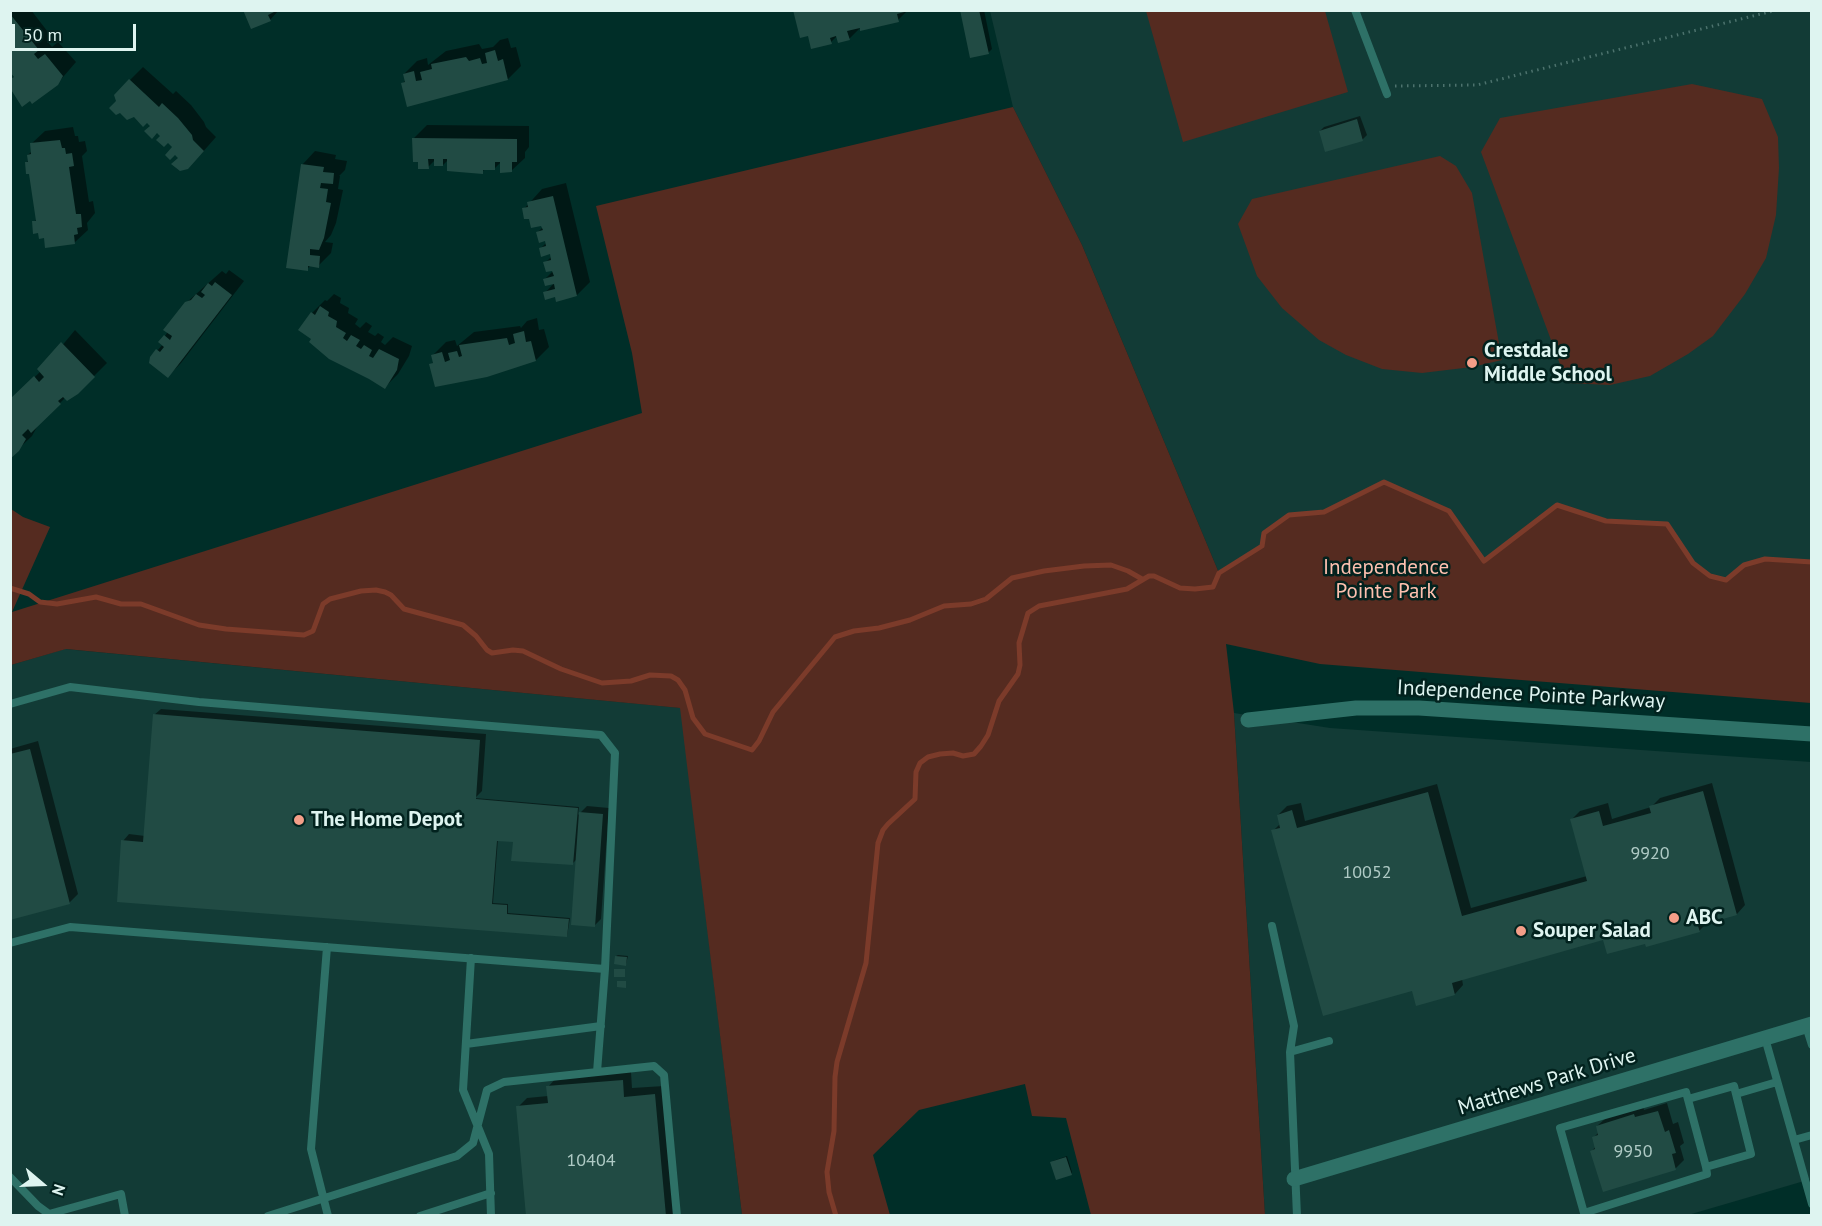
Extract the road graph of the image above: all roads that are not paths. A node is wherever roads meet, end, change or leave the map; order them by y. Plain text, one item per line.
1 (1355, 10) edge
2 (1385, 90) road end
3 (10, 705) edge
4 (1248, 720) dead end
5 (1812, 734) edge
6 (1272, 926) dead end
7 (10, 943) edge
8 (327, 947) junction
9 (471, 958) junction
10 (605, 969) junction
11 (1809, 1025) edge
12 (601, 1026) junction
13 (1765, 1038) junction
14 (1329, 1041) dead end
15 (466, 1044) junction
16 (1812, 1045) edge
17 (1290, 1052) junction
18 (597, 1072) junction
19 (1777, 1082) junction
20 (1736, 1094) junction
21 (1688, 1099) junction
22 (478, 1125) junction
23 (1812, 1135) edge
24 (1794, 1140) junction
25 (1706, 1167) junction
26 (10, 1177) edge
27 (1294, 1179) junction
28 (491, 1193) junction
29 (323, 1198) junction
30 (1812, 1204) edge
31 (125, 1215) edge
32 (267, 1215) edge
33 (328, 1215) edge
34 (420, 1215) edge
35 (491, 1215) edge
36 (677, 1215) edge
37 (1297, 1215) edge

1 - 2 lane
3 - 10 lane
4 - 5 street, Independence Pointe Parkway
6 - 17 lane
7 - 8 lane
8 - 9 lane
8 - 29 lane
9 - 10 lane
9 - 15 lane
10 - 12 lane
11 - 13 street, Matthews Park Drive
11 - 16 lane
12 - 15 lane
12 - 18 lane
13 - 19 lane
13 - 27 street, Matthews Park Drive
14 - 17 lane
15 - 22 lane
17 - 27 lane
18 - 22 lane
18 - 36 lane
19 - 20 lane
19 - 24 lane
20 - 21 lane
20 - 25 lane
21 - 25 lane
21 - 25 lane
22 - 28 lane
22 - 29 lane
23 - 24 lane
24 - 30 lane
26 - 31 lane
27 - 37 lane
28 - 34 lane
28 - 35 lane
29 - 32 lane
29 - 33 lane

